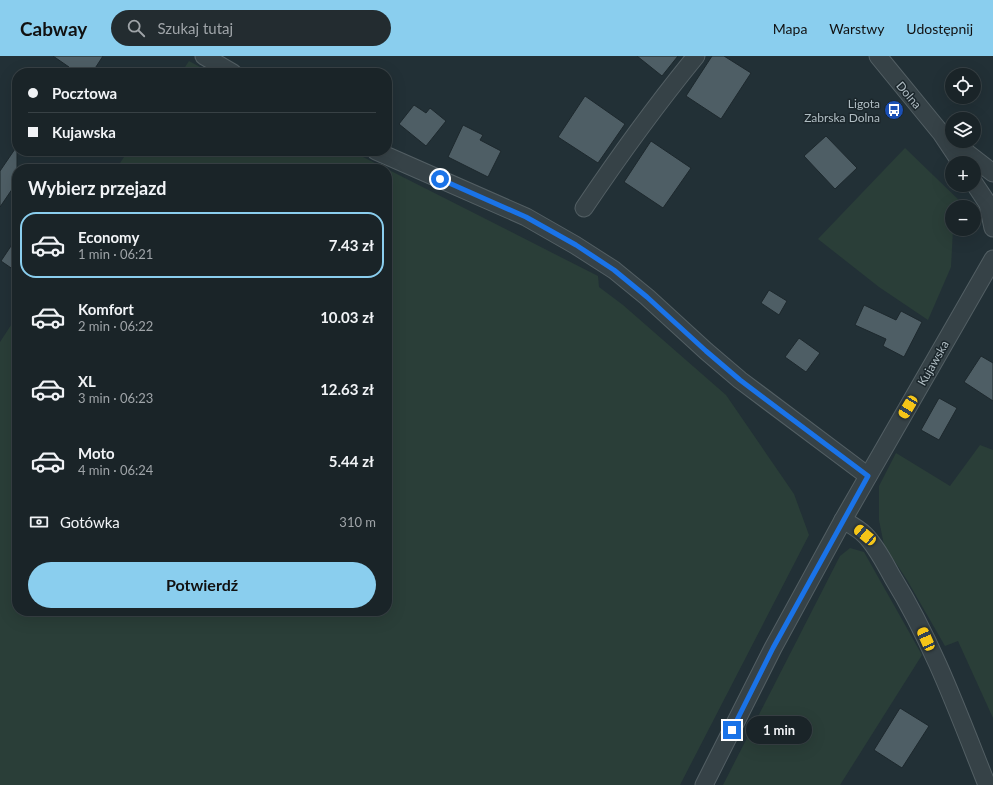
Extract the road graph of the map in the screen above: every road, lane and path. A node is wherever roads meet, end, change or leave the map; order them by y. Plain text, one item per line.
1 (696, 56) edge
2 (878, 56) edge
3 (208, 57) edge
4 (225, 68) edge
5 (942, 133) junction
6 (387, 156) edge
7 (957, 156) edge
8 (993, 173) edge
9 (981, 192) edge
10 (990, 205) edge
11 (584, 208) dead end
12 (993, 228) edge
13 (993, 259) edge
14 (868, 476) junction
15 (842, 520) junction
16 (704, 785) edge
17 (987, 785) edge

1 - 11 street
2 - 5 street, Dolna
3 - 4 street
5 - 7 street, Dolna
5 - 8 street, Dolna
6 - 14 street
9 - 10 street
10 - 12 street
13 - 14 street, Kujawska
14 - 15 street, Kujawska
15 - 16 street, Kujawska
15 - 17 street

